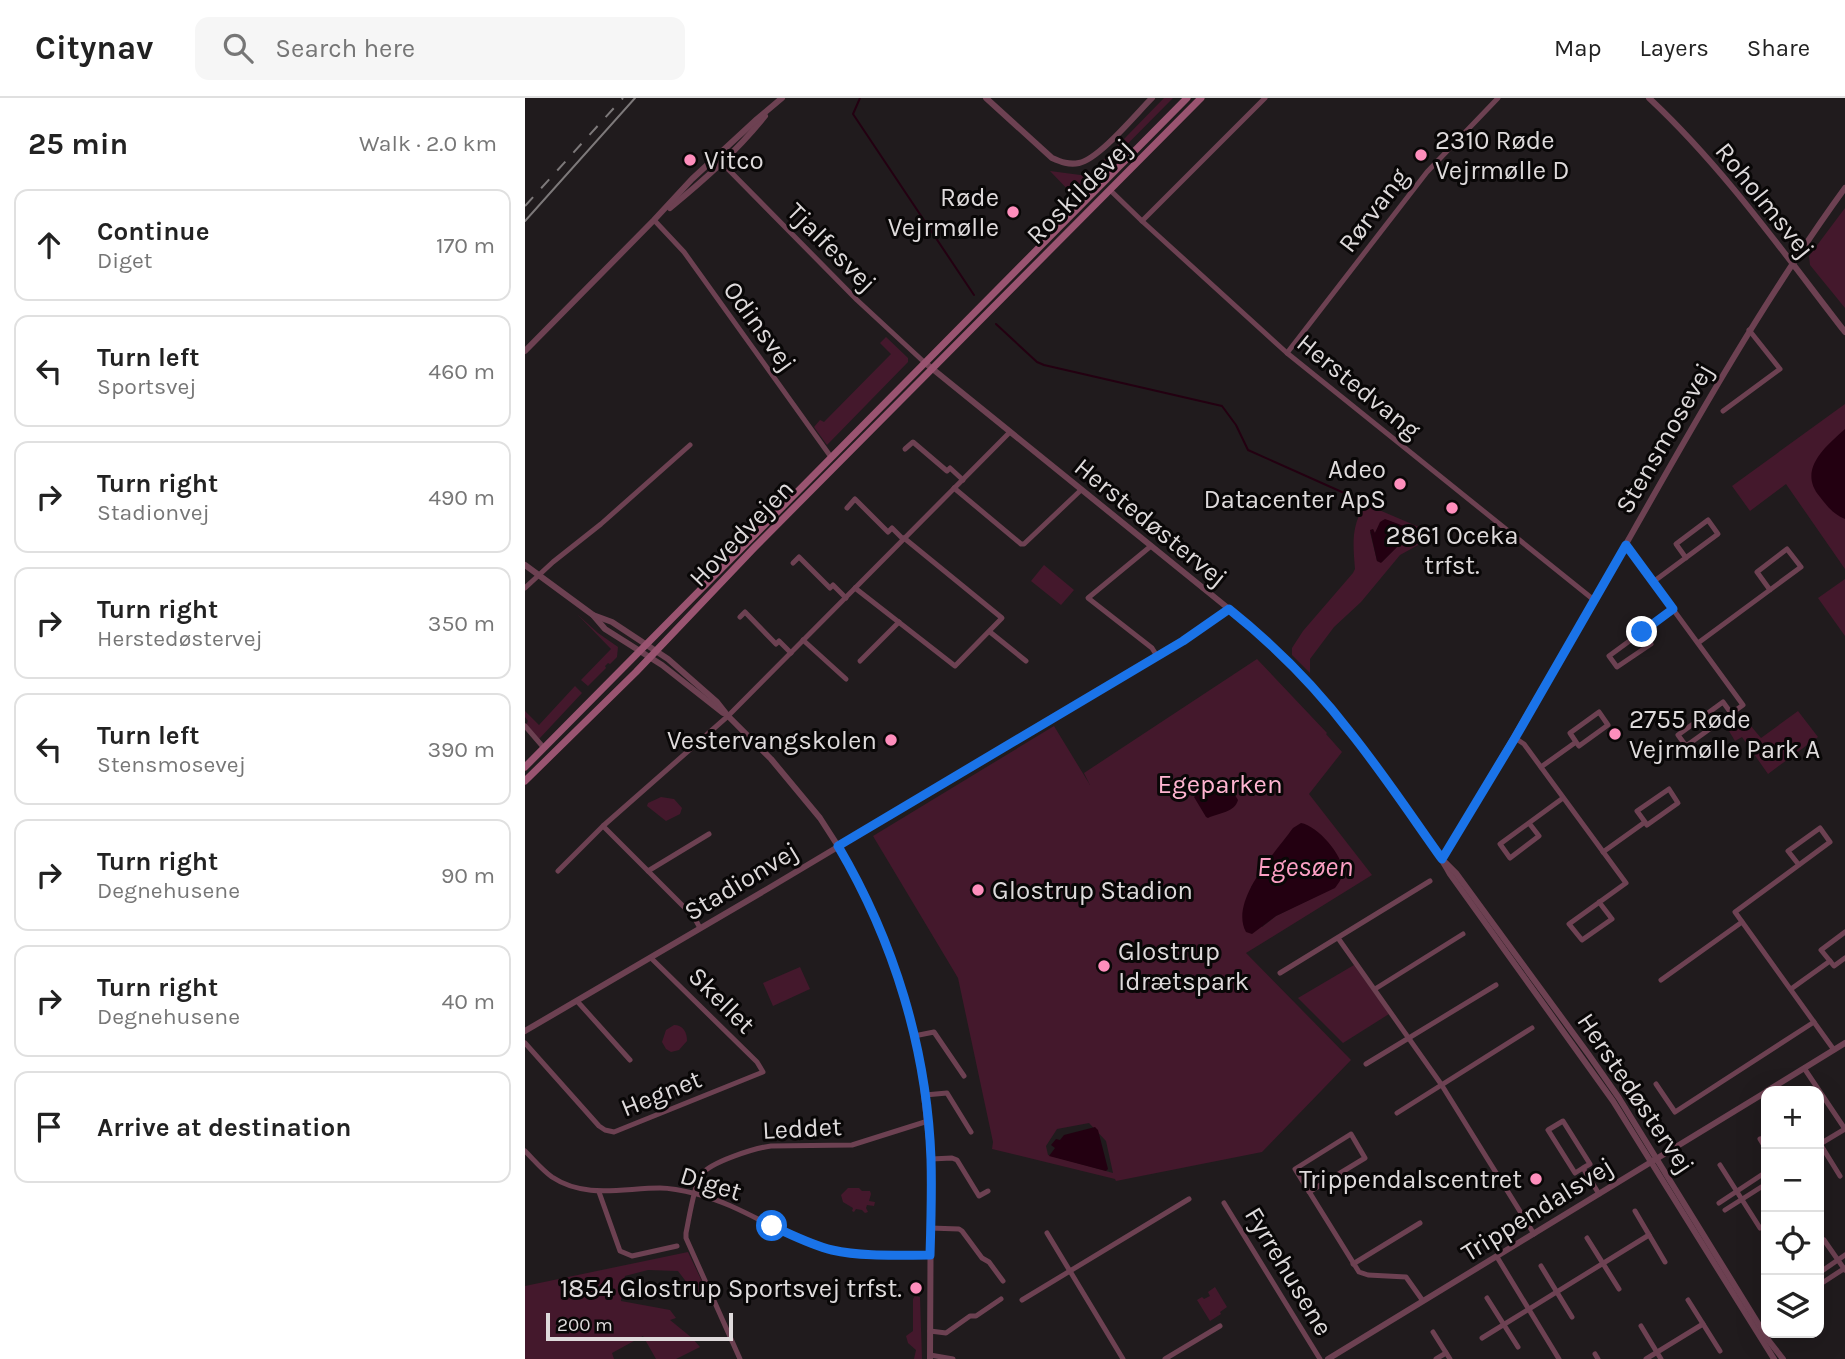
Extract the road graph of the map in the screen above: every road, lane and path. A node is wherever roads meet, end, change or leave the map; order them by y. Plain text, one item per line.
1 (782, 98) edge
2 (986, 98) edge
3 (1152, 98) edge
4 (1187, 98) edge
5 (1201, 98) edge
6 (1265, 98) edge
7 (1498, 98) edge
8 (1649, 98) edge
9 (770, 109) junction
10 (716, 157) junction
11 (722, 163) junction
12 (1845, 188) edge
13 (1110, 190) junction
14 (655, 220) junction
15 (1142, 221) junction
16 (1792, 264) junction
17 (981, 306) joint
18 (987, 314) joint
19 (1749, 330) junction
20 (1845, 332) edge
21 (525, 351) edge
22 (1287, 354) junction
23 (924, 362) junction
24 (933, 369) junction
25 (1723, 411) dead end
26 (1010, 432) junction
27 (690, 445) dead end
28 (905, 449) dead end
29 (831, 457) junction
30 (963, 480) junction
31 (954, 488) junction
32 (1081, 490) junction
33 (847, 508) dead end
34 (904, 539) junction
35 (1626, 545) junction
36 (1151, 546) junction
37 (1686, 558) junction
38 (793, 563) dead end
39 (525, 565) edge
40 (539, 575) junction
41 (1653, 582) junction
42 (525, 588) edge
43 (855, 588) junction
44 (1770, 590) junction
45 (846, 598) junction
46 (1594, 600) junction
47 (1229, 609) junction
48 (1673, 609) junction
49 (740, 617) dead end
50 (899, 622) junction
51 (990, 632) junction
52 (1642, 632) junction
53 (803, 640) junction
54 (1698, 643) junction
55 (642, 648) junction
56 (791, 653) junction
57 (653, 654) junction
58 (1157, 656) junction
59 (860, 661) dead end
60 (1026, 661) dead end
61 (846, 679) dead end
62 (1731, 713) junction
63 (728, 716) junction
64 (525, 726) edge
65 (1515, 738) junction
66 (1576, 742) junction
67 (544, 748) junction
68 (525, 767) edge
69 (1541, 767) junction
70 (525, 781) edge
71 (1563, 798) junction
72 (1645, 822) junction
73 (1529, 823) junction
74 (603, 826) junction
75 (709, 834) dead end
76 (838, 846) junction
77 (1604, 852) junction
78 (1442, 859) junction
79 (1799, 865) junction
80 (558, 871) dead end
81 (648, 871) junction
82 (1430, 881) dead end
83 (1599, 902) junction
84 (1742, 922) junction
85 (700, 928) junction
86 (1845, 932) edge
87 (1464, 934) dead end
88 (1338, 938) junction
89 (651, 958) junction
90 (1845, 958) edge
91 (1830, 961) junction
92 (1280, 973) dead end
93 (1661, 980) dead end
94 (1496, 985) dead end
95 (1375, 989) junction
96 (1791, 989) junction
97 (577, 1001) junction
98 (1814, 1021) junction
99 (1532, 1028) dead end
100 (525, 1031) edge
101 (914, 1036) junction
102 (1409, 1038) junction
103 (525, 1043) edge
104 (1845, 1043) edge
105 (1832, 1048) junction
106 (630, 1060) dead end
107 (1366, 1064) dead end
108 (1804, 1069) junction
109 (763, 1072) joint
110 (964, 1076) dead end
111 (1441, 1084) junction
112 (1656, 1084) dead end
113 (1775, 1086) edge
114 (925, 1095) junction
115 (1761, 1095) edge
116 (1397, 1113) dead end
117 (928, 1121) junction
118 (1845, 1129) edge
119 (971, 1132) dead end
120 (1824, 1143) edge
121 (1822, 1149) edge
122 (525, 1151) edge
123 (931, 1159) junction
124 (1655, 1160) junction
125 (1720, 1165) dead end
126 (1585, 1171) junction
127 (1761, 1175) edge
128 (1840, 1175) dead end
129 (1761, 1187) edge
130 (988, 1191) dead end
131 (1597, 1191) junction
132 (1737, 1191) junction
133 (599, 1192) junction
134 (1310, 1192) junction
135 (695, 1193) junction
136 (1189, 1199) dead end
137 (1742, 1199) junction
138 (1224, 1203) dead end
139 (1719, 1203) dead end
140 (1725, 1210) dead end
141 (1635, 1211) dead end
142 (1420, 1223) dead end
143 (930, 1228) junction
144 (1760, 1228) dead end
145 (1533, 1231) junction
146 (1047, 1233) dead end
147 (1649, 1235) junction
148 (1587, 1238) dead end
149 (1824, 1240) dead end
150 (677, 1246) dead end
151 (930, 1255) junction
152 (1845, 1255) edge
153 (1497, 1257) junction
154 (1838, 1260) junction
155 (1665, 1262) dead end
156 (1353, 1264) junction
157 (1603, 1264) junction
158 (1541, 1266) dead end
159 (1845, 1269) edge
160 (1824, 1270) edge
161 (1071, 1271) junction
162 (1003, 1282) dead end
163 (1824, 1282) edge
164 (1619, 1289) dead end
165 (1557, 1292) junction
166 (1421, 1298) junction
167 (1487, 1298) dead end
168 (1001, 1299) dead end
169 (1022, 1300) dead end
170 (1688, 1300) dead end
171 (1528, 1308) junction
172 (1572, 1317) dead end
173 (1504, 1324) junction
174 (1703, 1324) junction
175 (1220, 1326) dead end
176 (1641, 1326) dead end
177 (930, 1331) junction
178 (1433, 1332) dead end
179 (1482, 1338) dead end
180 (1518, 1347) dead end
181 (1720, 1351) dead end
182 (1657, 1352) junction
183 (1446, 1353) junction
184 (930, 1357) edge
185 (1319, 1358) edge
186 (740, 1359) edge
187 (953, 1359) edge
188 (1123, 1359) edge
189 (1165, 1359) edge
190 (1328, 1359) edge
191 (1436, 1359) edge
192 (1450, 1359) edge
193 (1559, 1359) edge
194 (1646, 1359) edge
195 (1661, 1359) edge
196 (1774, 1359) edge
197 (1783, 1359) edge

1 - 9 street
2 - 3 street
4 - 17 main road, Roskildevej
5 - 13 main road, Roskildevej
6 - 15 street
7 - 22 street, Rørvang
8 - 16 street, Roholmsvej
9 - 10 street
9 - 11 street
10 - 11 street, Tjalfesvej
10 - 14 street
11 - 14 street
11 - 23 street, Tjalfesvej
12 - 16 street, Stensmosevej
13 - 15 street, Herstedvang
13 - 18 main road, Roskildevej
14 - 21 street
14 - 29 street, Odinsvej
15 - 22 street, Herstedvang
16 - 19 street, Stensmosevej
16 - 20 street, Roholmsvej
17 - 23 main road, Hovedvejen
18 - 24 main road, Hovedvejen
19 - 25 street
19 - 35 street, Stensmosevej
22 - 46 street, Herstedvang
23 - 24 street, Herstedøstervej
23 - 29 main road, Hovedvejen
24 - 26 street, Herstedøstervej
24 - 57 main road, Hovedvejen
26 - 30 street
26 - 32 street, Herstedøstervej
27 - 40 street
28 - 30 street
29 - 55 main road, Hovedvejen
30 - 31 street
31 - 32 street
31 - 34 street
32 - 36 street, Herstedøstervej
33 - 34 street
34 - 43 street
34 - 51 street
35 - 41 street
35 - 46 street, Stensmosevej
36 - 47 street, Herstedøstervej
36 - 58 street
37 - 37 street
37 - 41 street
38 - 45 street
39 - 40 street
40 - 42 street
40 - 55 street
41 - 48 street
43 - 45 street
43 - 50 street
44 - 44 street
44 - 54 street
45 - 53 street
46 - 65 street, Stensmosevej
47 - 58 street, Stadionvej
47 - 78 street, Herstedøstervej
48 - 52 street
48 - 54 street
49 - 56 street
50 - 51 street
50 - 59 street
51 - 60 street
52 - 52 street
53 - 56 street
53 - 61 street
54 - 62 street
55 - 57 street
55 - 67 main road, Hovedvejen
56 - 63 street
57 - 63 street
57 - 70 main road, Hovedvejen
58 - 76 street, Stadionvej
62 - 62 street
63 - 74 street
63 - 76 street
64 - 67 street
65 - 69 street
65 - 78 street, Stensmosevej
66 - 66 street
66 - 69 street
67 - 68 main road, Hovedvejen
69 - 71 street
71 - 73 street
71 - 77 street
72 - 72 street
72 - 77 street
73 - 73 street
74 - 80 street
74 - 81 street
75 - 81 street
76 - 85 street, Stadionvej
76 - 101 street
77 - 83 street
78 - 124 street, Herstedøstervej
79 - 79 street
79 - 84 street
81 - 85 street
82 - 88 street
83 - 83 street
84 - 93 street
84 - 96 street
85 - 89 street, Stadionvej
86 - 91 street
87 - 95 street
88 - 92 street
88 - 95 street
89 - 97 street, Stadionvej
89 - 109 street, Skellet
90 - 91 street
91 - 96 street
94 - 102 street
95 - 102 street
96 - 98 street
97 - 100 street, Stadionvej
97 - 106 street
98 - 105 street
98 - 112 street
99 - 111 street
101 - 110 street
101 - 114 street
102 - 107 street
102 - 111 street
103 - 109 street, Hegnet
104 - 105 street, Trippendalsvej
105 - 108 street, Trippendalsvej
108 - 113 street, Trippendalsvej
108 - 118 street
111 - 116 street
111 - 145 street
114 - 117 street
114 - 119 street
115 - 124 street, Trippendalsvej
117 - 123 street
117 - 135 street, Leddet
118 - 120 street
121 - 128 street
122 - 133 street, Diget
123 - 130 street
123 - 143 street
124 - 131 street, Trippendalsvej
124 - 196 street, Herstedøstervej
124 - 197 street, Herstedøstervej
125 - 132 street
126 - 126 street
126 - 131 street
127 - 132 street
129 - 137 street
131 - 145 street, Trippendalsvej
132 - 137 street
132 - 139 street
133 - 135 street, Diget
133 - 150 street
134 - 134 street
134 - 156 street
135 - 151 street, Diget
135 - 186 street
136 - 161 street
137 - 140 street
137 - 144 street
138 - 185 street, Fyrrehusene
141 - 147 street
142 - 156 street
143 - 151 street
143 - 162 street
145 - 153 street, Trippendalsvej
146 - 161 street
147 - 155 street
147 - 157 street
148 - 157 street
149 - 154 street
151 - 177 street
152 - 154 street
153 - 166 street, Trippendalsvej
153 - 171 street
154 - 159 street
154 - 160 street
156 - 166 street
157 - 164 street
157 - 165 street
158 - 165 street
159 - 163 street
161 - 169 street
161 - 188 street
165 - 171 street
165 - 172 street
166 - 190 street, Trippendalsvej
167 - 173 street
168 - 177 street
170 - 174 street
171 - 173 street
171 - 193 street
173 - 179 street
173 - 180 street
174 - 181 street
174 - 182 street
175 - 189 street
176 - 182 street
177 - 184 street
178 - 183 street
182 - 194 street
182 - 195 street
183 - 191 street
183 - 192 street
184 - 187 street

